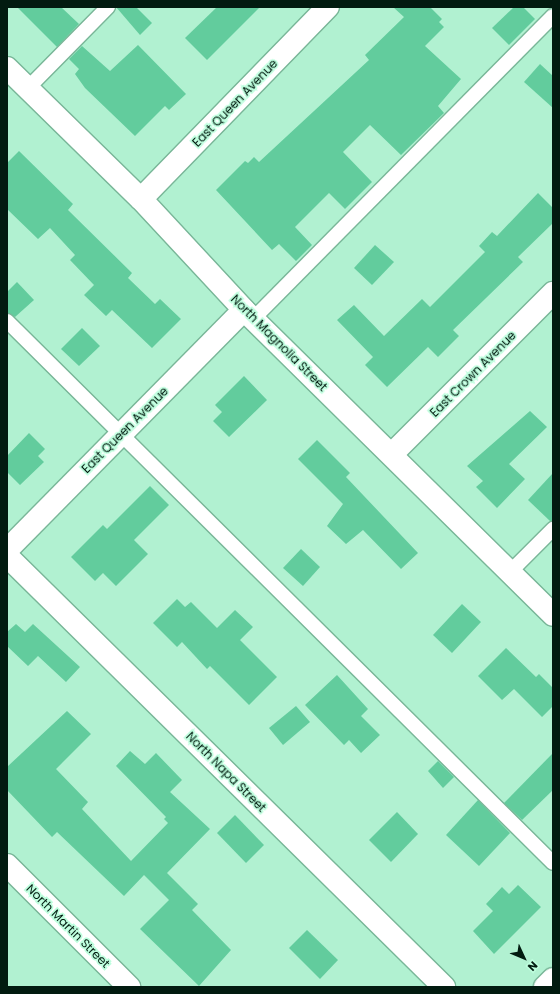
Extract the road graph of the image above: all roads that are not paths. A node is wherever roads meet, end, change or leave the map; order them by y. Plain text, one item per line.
1 (108, 7) edge
2 (328, 7) edge
3 (553, 16) edge
4 (7, 68) edge
5 (28, 88) junction
6 (141, 199) junction
7 (553, 293) edge
8 (248, 315) junction
9 (7, 321) edge
10 (121, 434) junction
11 (392, 454) junction
12 (553, 528) edge
13 (7, 550) edge
14 (7, 556) edge
15 (510, 572) junction
16 (553, 615) edge
17 (553, 863) edge
18 (7, 865) edge
19 (553, 979) edge
20 (129, 987) edge
21 (444, 987) edge
22 (545, 987) edge

1 - 5 lane
2 - 6 street, East Queen Avenue
3 - 8 lane
4 - 5 street, North Magnolia Street
5 - 6 street, North Magnolia Street
6 - 8 street, North Magnolia Street
7 - 11 street, East Crown Avenue
8 - 10 street, East Queen Avenue
8 - 11 street, North Magnolia Street
9 - 10 lane
10 - 13 street, East Queen Avenue
10 - 17 lane
11 - 15 street, North Magnolia Street
12 - 15 lane
14 - 21 street, North Napa Street
15 - 16 street, North Magnolia Street
18 - 20 street, North Martin Street
19 - 22 street

